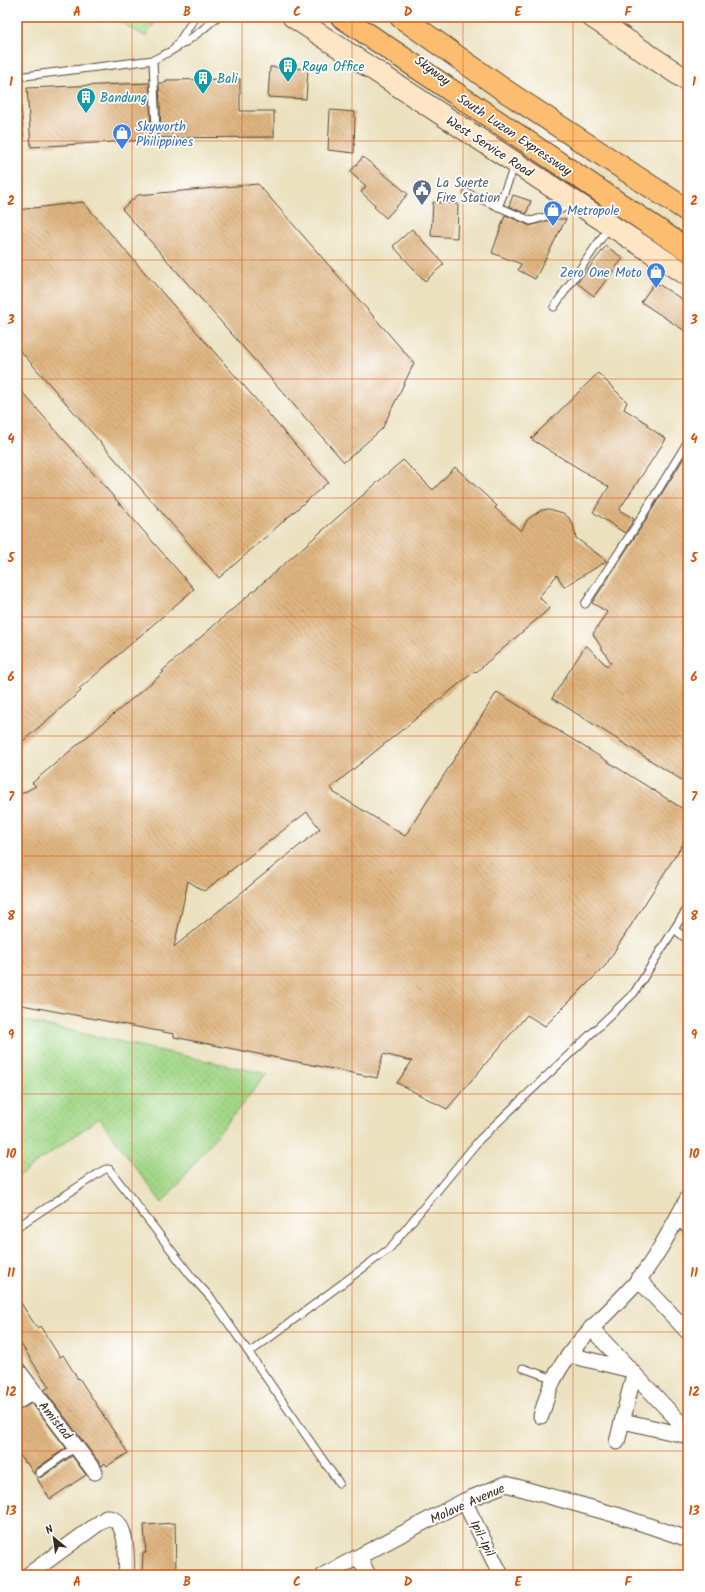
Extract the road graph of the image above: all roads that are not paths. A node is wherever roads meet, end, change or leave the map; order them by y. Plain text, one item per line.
1 (195, 17) edge
2 (217, 17) edge
3 (293, 17) edge
4 (342, 17) edge
5 (360, 17) edge
6 (402, 17) edge
7 (599, 20) edge
8 (173, 51) junction
9 (153, 60) junction
10 (17, 76) edge
11 (688, 80) edge
12 (17, 106) edge
13 (156, 131) dead end
14 (20, 140) dead end
15 (516, 163) junction
16 (467, 193) dead end
17 (575, 202) junction
18 (498, 207) junction
19 (688, 207) edge
20 (688, 210) edge
21 (610, 225) junction
22 (688, 241) edge
23 (688, 250) edge
24 (688, 276) edge
25 (554, 307) dead end
26 (688, 441) edge
27 (585, 604) dead end
28 (688, 907) edge
29 (674, 930) junction
30 (688, 940) edge
31 (688, 1198) edge
32 (683, 1221) edge
33 (17, 1227) edge
34 (638, 1279) junction
35 (591, 1328) junction
36 (688, 1332) edge
37 (249, 1353) junction
38 (569, 1355) junction
39 (523, 1368) dead end
40 (17, 1369) edge
41 (633, 1372) junction
42 (554, 1379) junction
43 (33, 1392) junction
44 (17, 1402) edge
45 (541, 1416) dead end
46 (623, 1421) junction
47 (688, 1431) edge
48 (688, 1436) edge
49 (617, 1442) dead end
50 (77, 1446) junction
51 (95, 1472) dead end
52 (39, 1473) dead end
53 (339, 1483) dead end
54 (464, 1501) junction
55 (688, 1538) edge
56 (359, 1557) junction
57 (28, 1575) edge
58 (126, 1575) edge
59 (324, 1575) edge
60 (368, 1575) edge
61 (501, 1575) edge

1 - 8 lane
2 - 8 lane
3 - 15 main road, West Service Road
4 - 23 highway, South Luzon Expressway
5 - 22 highway, Skyway
6 - 19 highway
6 - 20 highway, Skyway
7 - 11 main road
8 - 9 lane
9 - 10 lane
9 - 13 lane
12 - 14 lane
15 - 17 main road, West Service Road
15 - 18 lane
16 - 18 lane
17 - 18 lane
17 - 21 main road, West Service Road
21 - 24 main road, West Service Road
21 - 25 lane
26 - 27 lane
28 - 29 lane
29 - 30 lane
29 - 37 lane
31 - 32 street
32 - 34 street
33 - 37 lane
34 - 35 street
34 - 36 street
35 - 38 street
35 - 41 street
37 - 53 lane
38 - 41 street
38 - 42 street
39 - 42 lane
40 - 43 street, Amistad
41 - 46 street
41 - 47 street
42 - 45 street
43 - 44 street
43 - 50 street, Amistad
46 - 48 street
46 - 49 street
50 - 51 street, Amistad
50 - 52 lane
54 - 55 street, Molave Avenue
54 - 56 street, Molave Avenue
54 - 61 street, Ipil-Ipil
56 - 59 street, Molave Avenue
56 - 60 street
57 - 58 street

